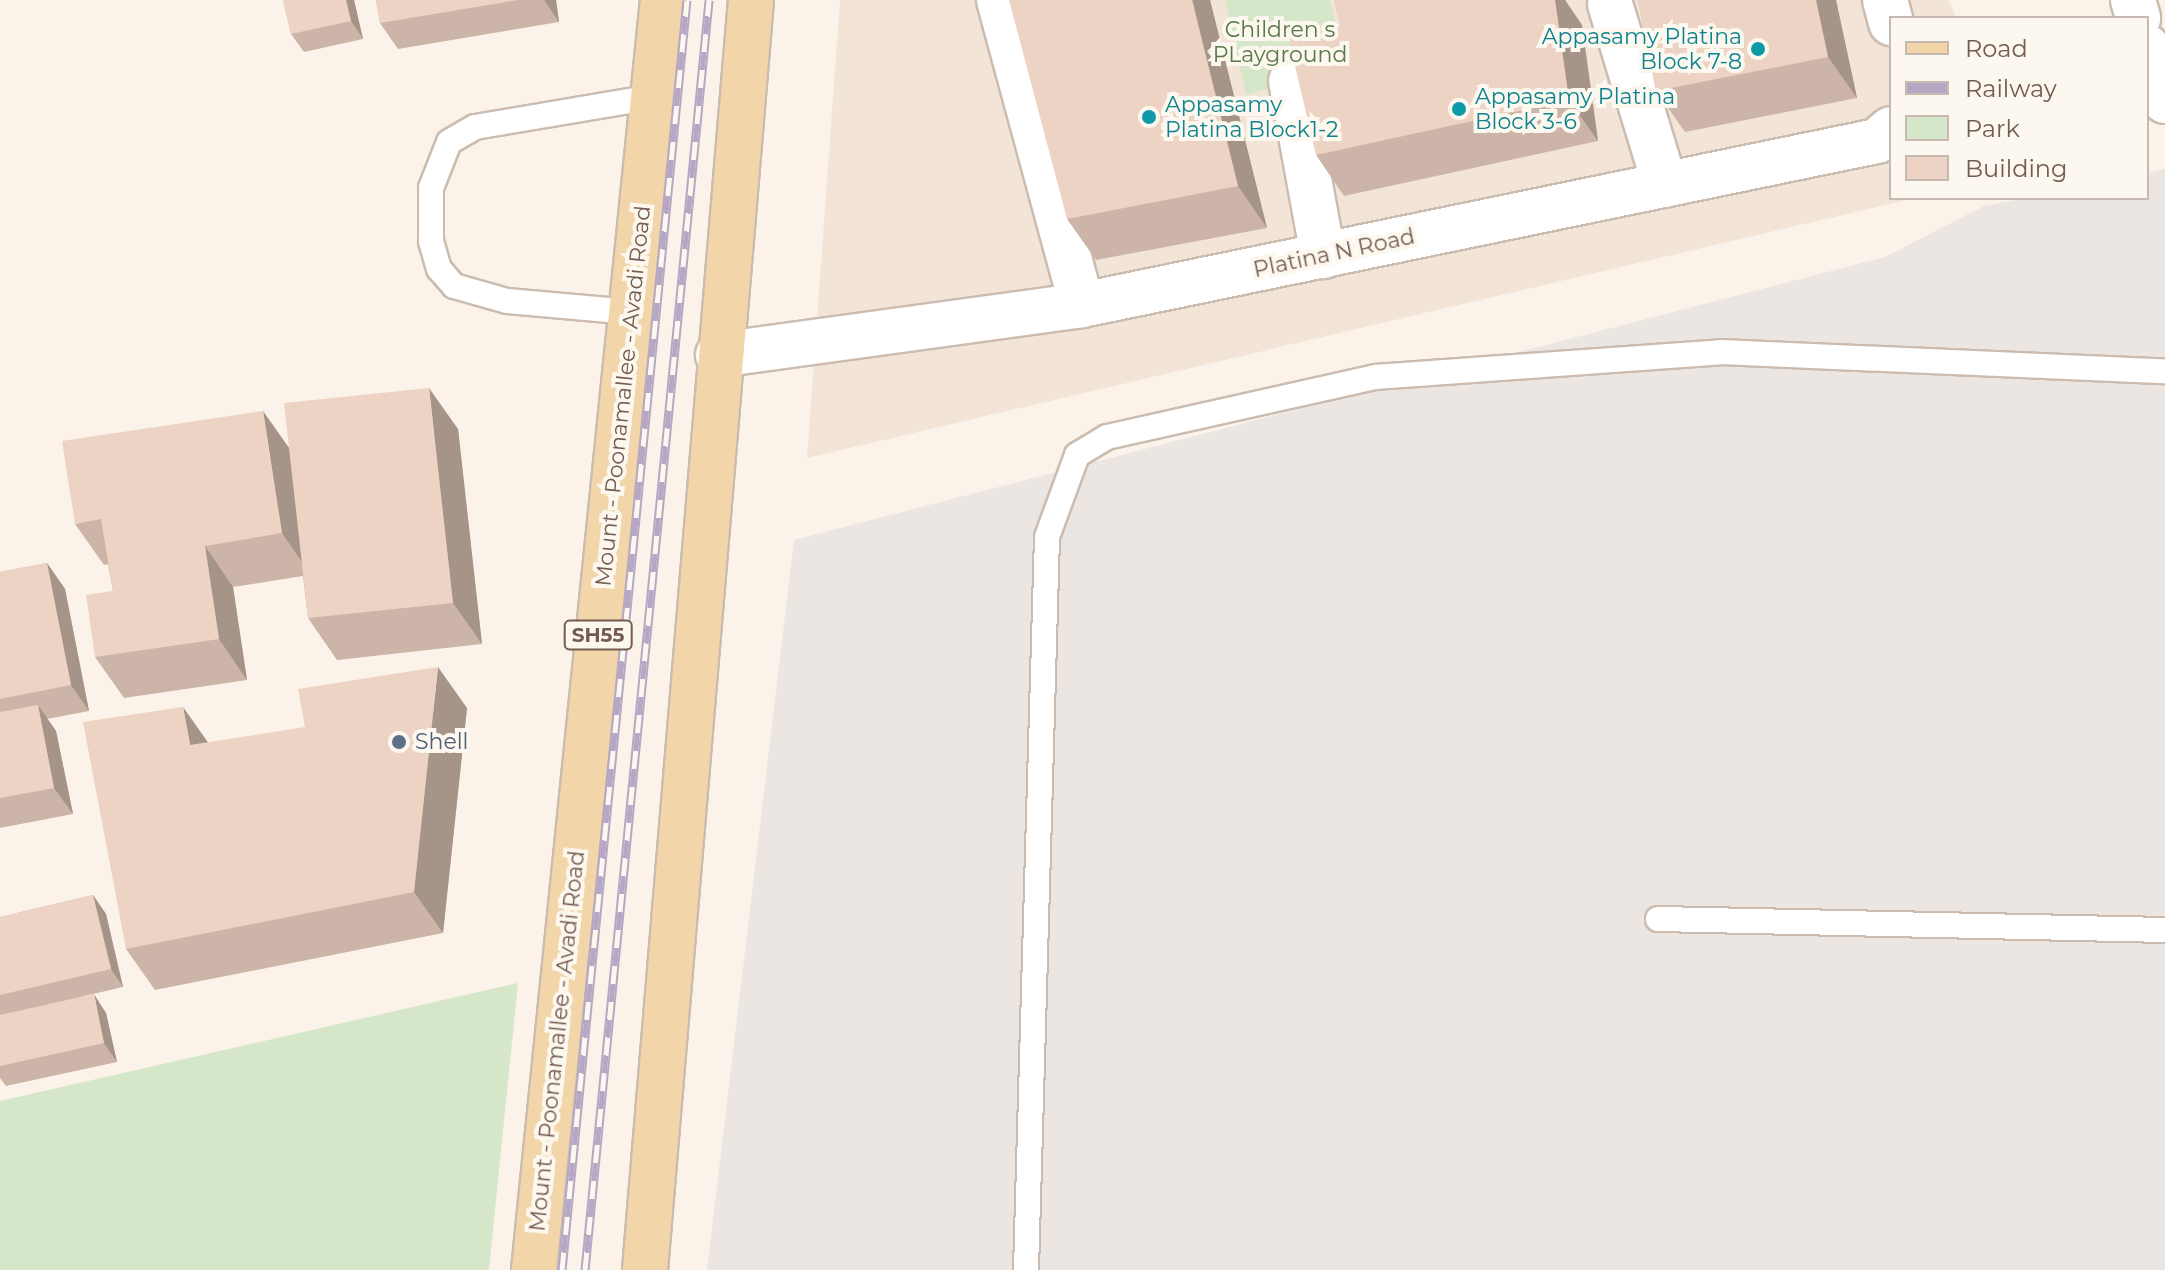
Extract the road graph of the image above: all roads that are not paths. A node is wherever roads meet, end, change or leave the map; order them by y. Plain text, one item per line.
1 (663, 0) edge
2 (751, 0) edge
3 (999, 0) edge
4 (1610, 4) dead end
5 (2149, 53) edge
6 (1291, 81) edge
7 (653, 97) junction
8 (2165, 101) edge
9 (1889, 131) edge
10 (1665, 185) junction
11 (1323, 256) junction
12 (1082, 305) junction
13 (631, 312) junction
14 (718, 355) junction
15 (2165, 371) edge
16 (1658, 919) dead end
17 (2165, 930) edge
18 (534, 1270) edge
19 (645, 1270) edge
20 (1026, 1270) edge

1 - 7 main road, Mount - Poonamallee - Avadi Road / SH55
2 - 14 main road
3 - 12 street
4 - 10 street
5 - 8 street
6 - 11 street
7 - 13 main road, Mount - Poonamallee - Avadi Road / SH55
7 - 13 lane
9 - 10 street, Platina N Road
10 - 11 street, Platina N Road
11 - 12 street, Platina N Road
12 - 14 street, Platina N Road
13 - 18 main road, Mount - Poonamallee - Avadi Road / SH55
14 - 19 main road
15 - 20 lane
16 - 17 lane

